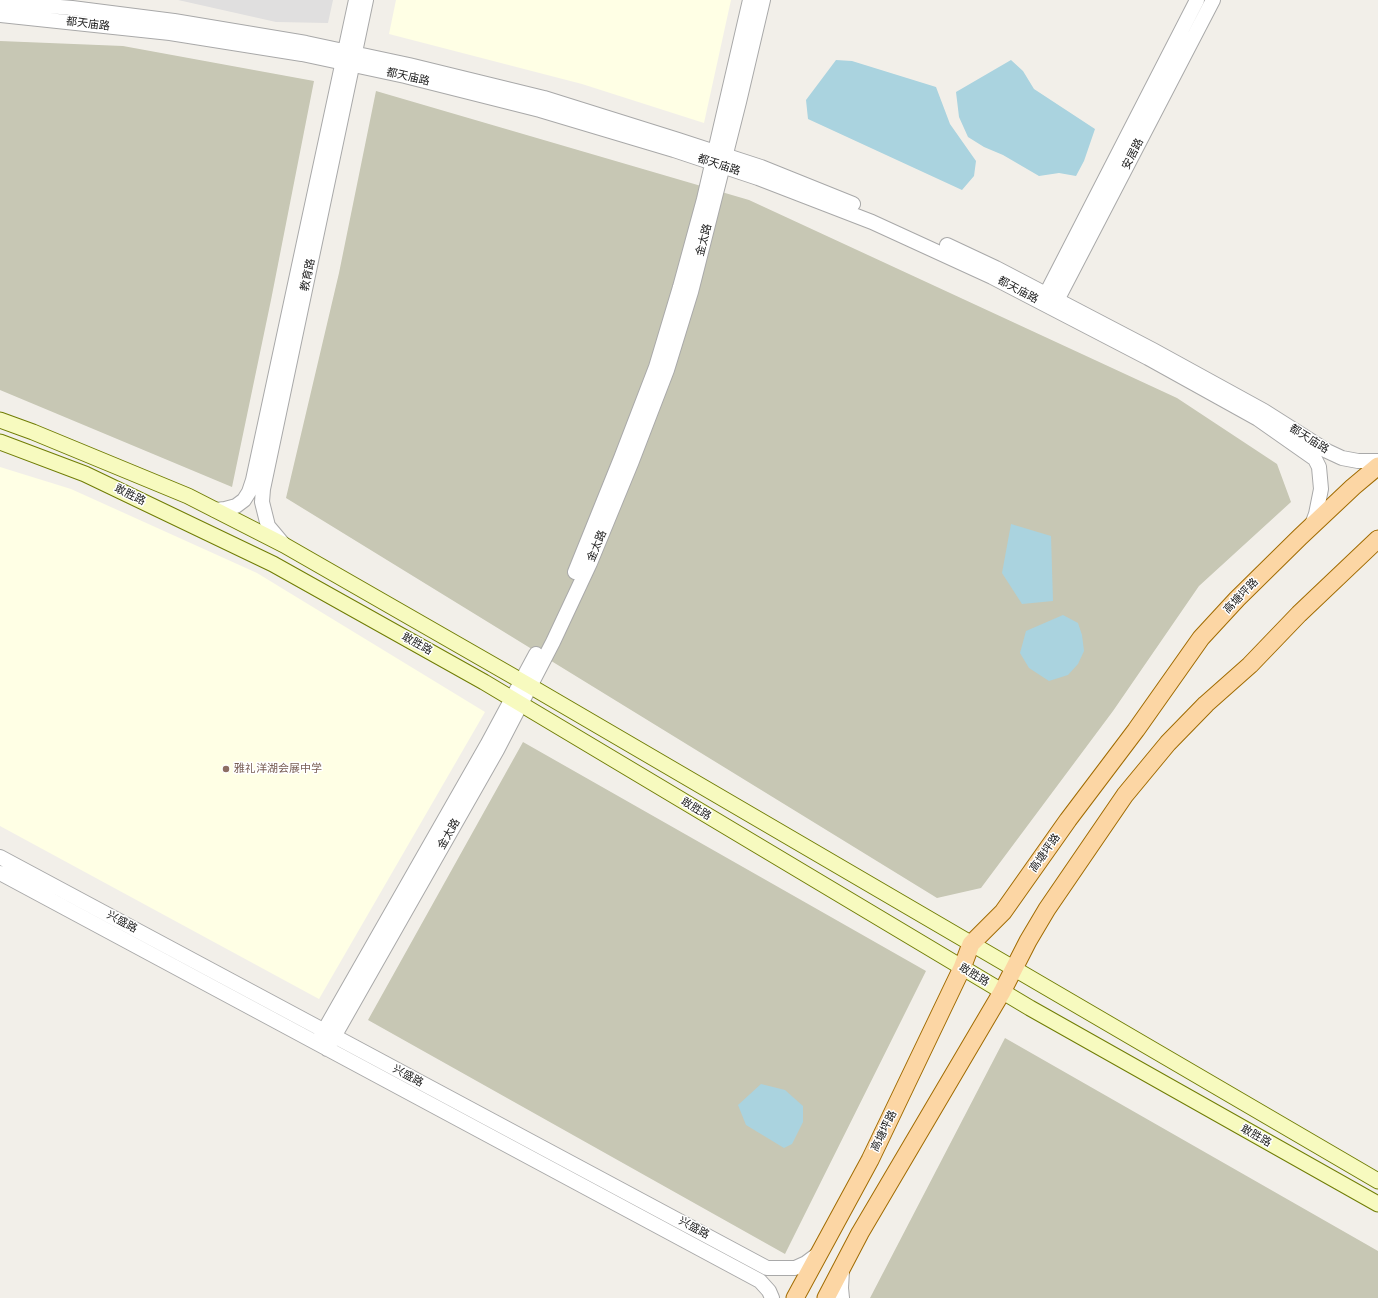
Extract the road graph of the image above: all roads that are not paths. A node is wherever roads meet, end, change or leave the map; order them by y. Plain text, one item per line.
1 (356, 0) edge
2 (366, 0) edge
3 (750, 0) edge
4 (763, 0) edge
5 (1197, 0) edge
6 (1212, 0) edge
7 (0, 2) edge
8 (0, 14) edge
9 (349, 58) junction
10 (719, 159) junction
11 (1050, 301) junction
12 (0, 420) edge
13 (0, 442) edge
14 (1378, 461) edge
15 (1378, 466) edge
16 (215, 510) junction
17 (1311, 527) junction
18 (1378, 539) edge
19 (284, 545) junction
20 (526, 683) junction
21 (516, 701) junction
22 (0, 857) edge
23 (0, 873) edge
24 (971, 944) junction
25 (962, 968) junction
26 (1014, 968) junction
27 (1002, 992) junction
28 (329, 1033) junction
29 (322, 1046) junction
30 (1378, 1181) edge
31 (1378, 1204) edge
32 (818, 1253) junction
33 (842, 1268) junction
34 (772, 1298) edge
35 (795, 1298) edge
36 (826, 1298) edge
37 (842, 1298) edge

1 - 9 street, 教育路
2 - 9 street, 教育路
3 - 10 street, 金太路
4 - 10 street, 金太路
5 - 11 street, 安居路
6 - 11 street, 安居路
7 - 9 street, 都天庙路
8 - 9 street, 都天庙路
9 - 10 street, 都天庙路
9 - 16 street, 教育路
9 - 19 street, 教育路
10 - 11 street, 都天庙路
10 - 20 street, 金太路
11 - 14 street, 都天庙路
11 - 17 street, 都天庙路
12 - 16 main road, 敢胜路
13 - 21 main road, 敢胜路
15 - 17 main road, 高塘坪路
16 - 19 main road, 敢胜路
17 - 24 main road, 高塘坪路
18 - 26 main road
19 - 20 main road, 敢胜路
20 - 21 street, 金太路
20 - 24 main road, 敢胜路
21 - 25 main road, 敢胜路
21 - 28 street, 金太路
22 - 28 street, 兴盛路
23 - 29 street, 兴盛路
24 - 25 main road, 高塘坪路
24 - 26 main road, 敢胜路
25 - 27 main road, 敢胜路
25 - 32 main road, 高塘坪路
26 - 27 main road
26 - 30 main road, 敢胜路
27 - 31 main road, 敢胜路
27 - 33 main road
28 - 29 street, 金太路
28 - 32 street, 兴盛路
29 - 34 street, 兴盛路
32 - 35 main road, 高塘坪路
33 - 36 main road
33 - 37 street

